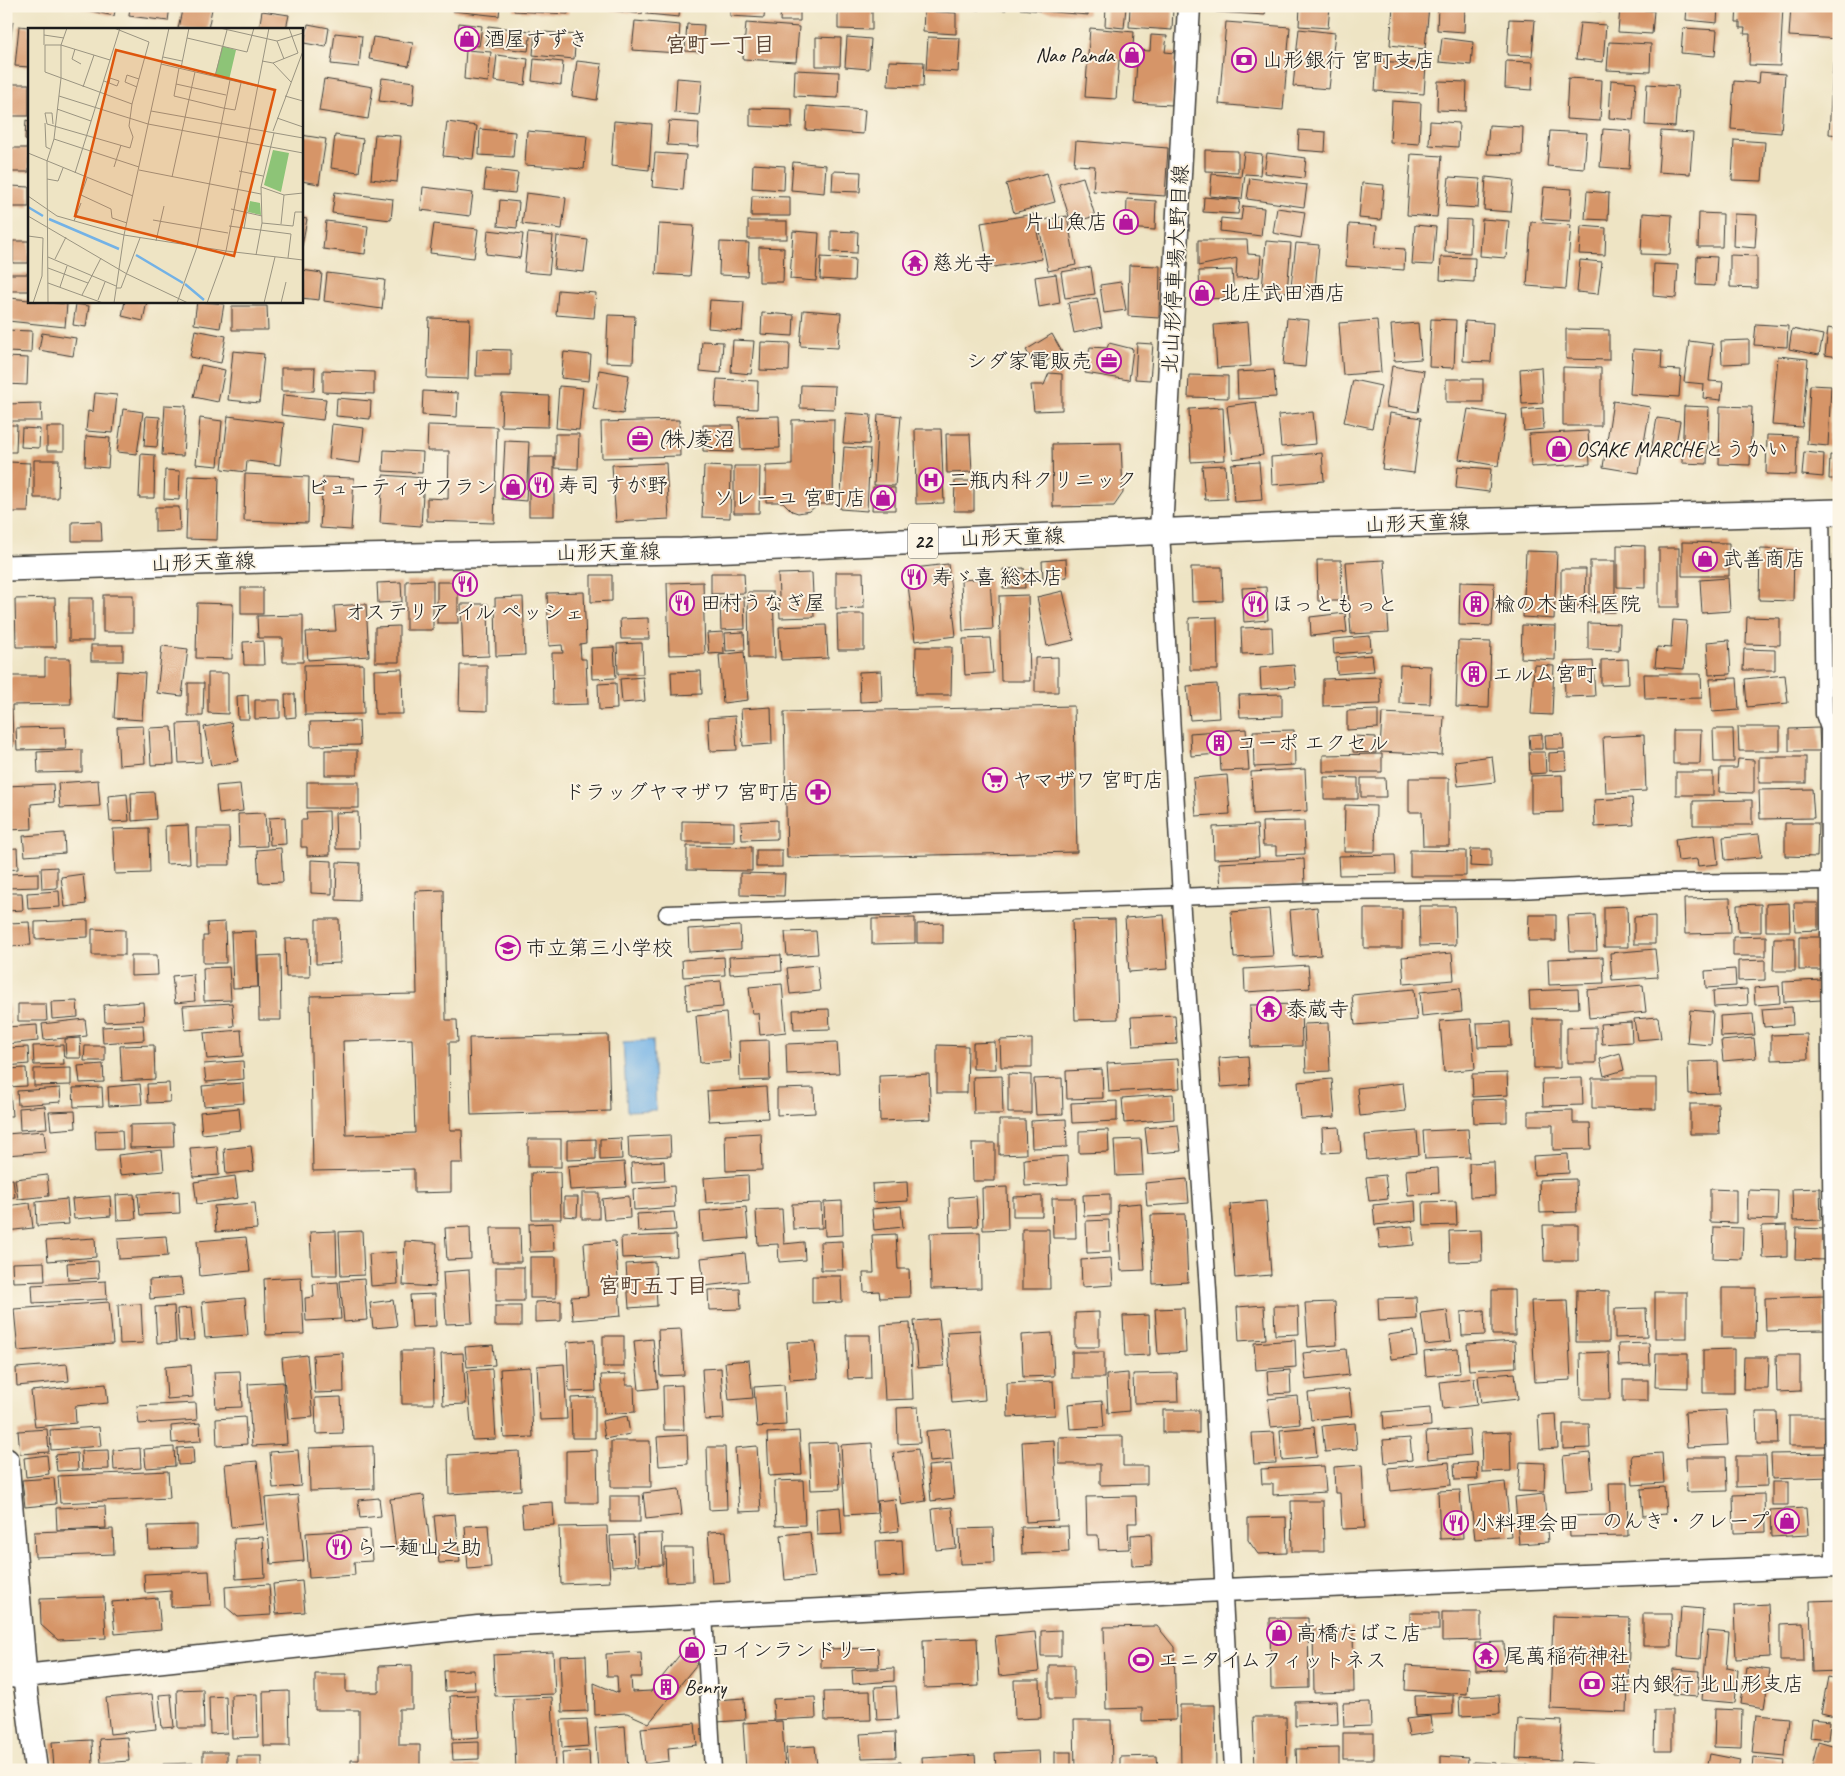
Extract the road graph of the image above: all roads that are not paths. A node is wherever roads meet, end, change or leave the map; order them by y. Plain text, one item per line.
1 (1189, 6) edge
2 (1830, 512) edge
3 (1162, 531) junction
4 (6, 568) edge
5 (1834, 727) edge
6 (1828, 881) junction
7 (1181, 898) junction
8 (667, 914) dead end
9 (6, 1461) edge
10 (1836, 1566) edge
11 (1223, 1590) junction
12 (704, 1615) junction
13 (15, 1675) edge
14 (36, 1770) edge
15 (713, 1770) edge
16 (1233, 1770) edge

1 - 3 street, 北山形停車場大野目線
2 - 3 main road, 山形天童線 / 22
2 - 5 street
3 - 4 main road, 山形天童線 / 22
3 - 7 street
5 - 6 street
6 - 7 street
6 - 10 street
7 - 8 street
7 - 11 street
9 - 13 main road
10 - 11 street
11 - 12 street
11 - 16 street
12 - 13 street
12 - 15 street
13 - 14 street

